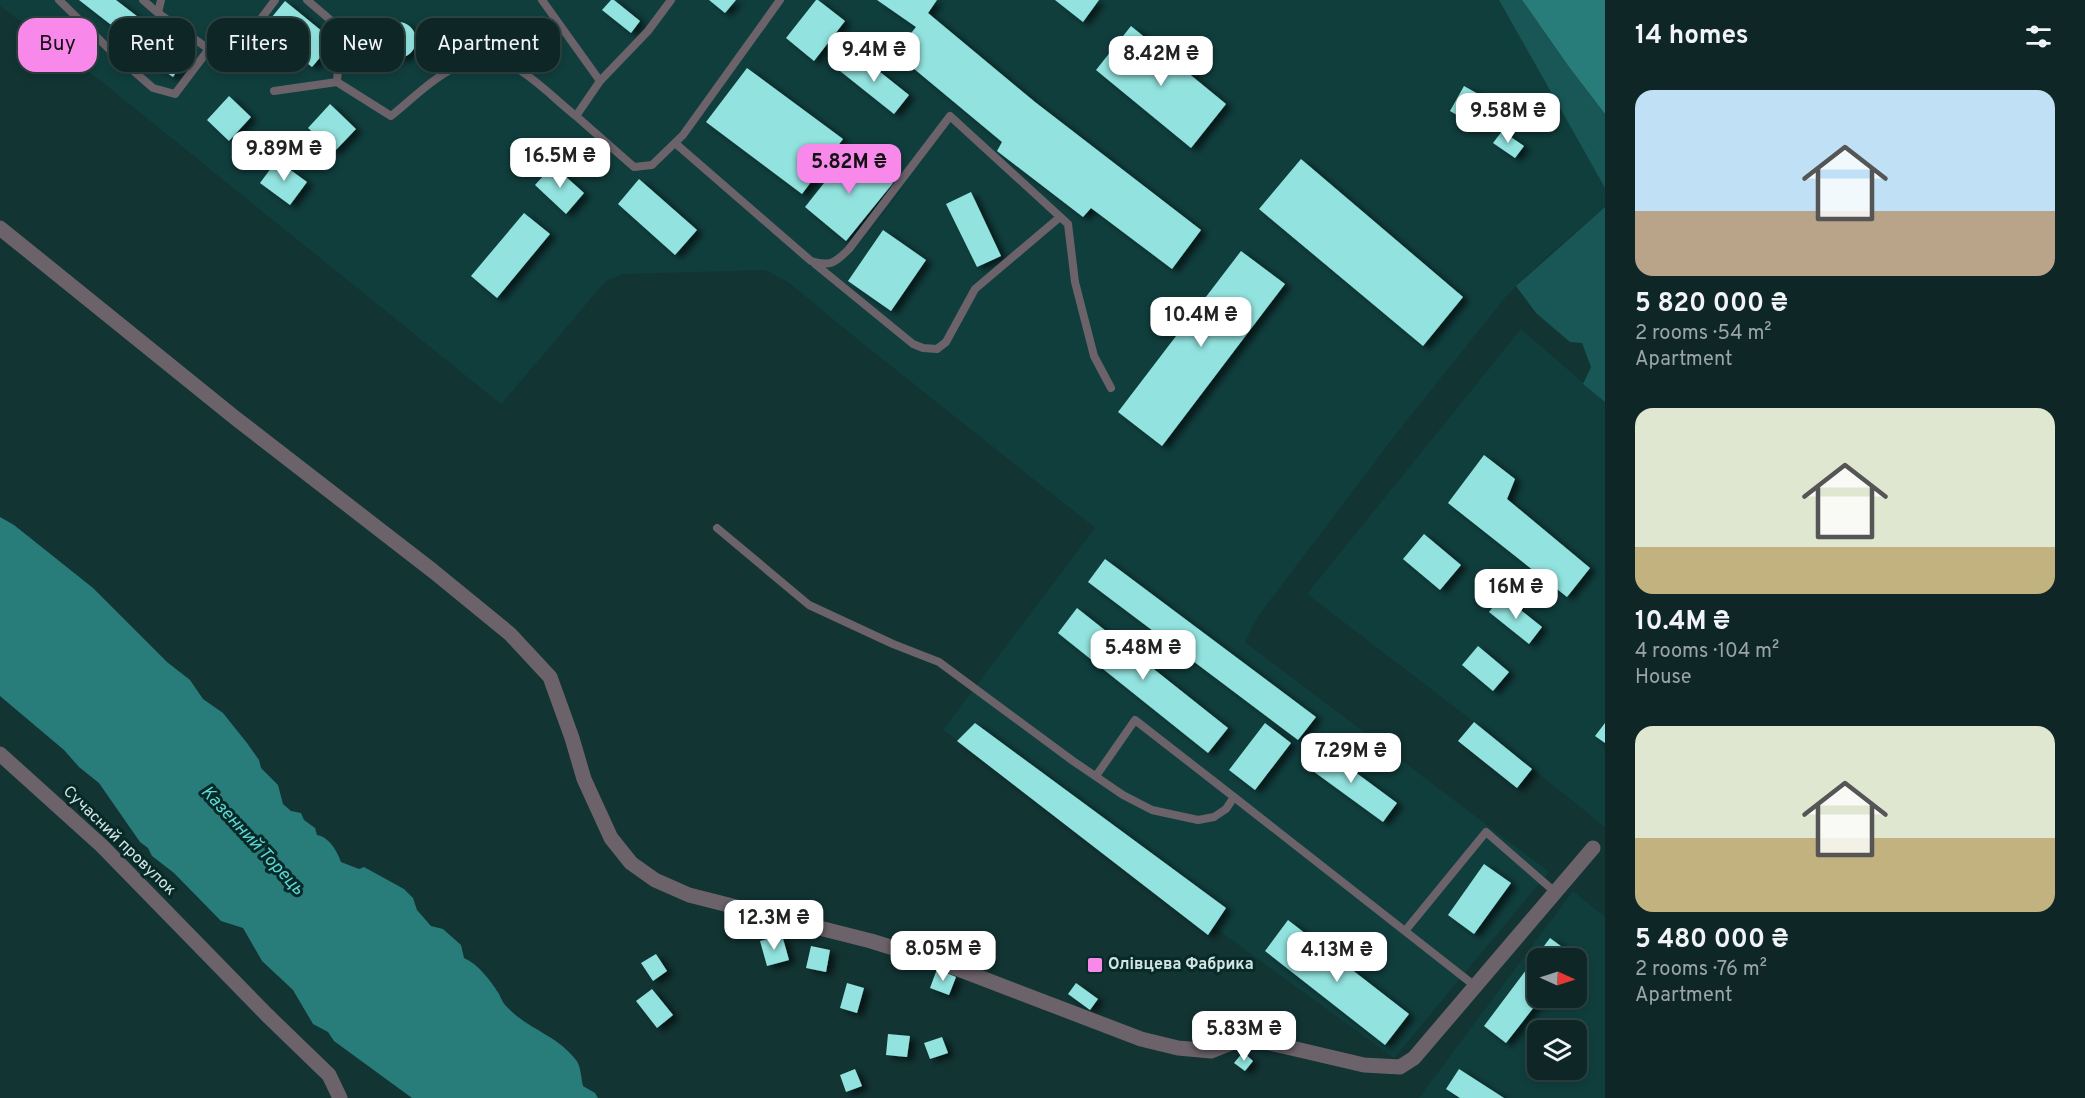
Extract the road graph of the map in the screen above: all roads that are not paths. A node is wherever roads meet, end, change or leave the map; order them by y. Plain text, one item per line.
1 (59, 0) edge
2 (143, 0) edge
3 (161, 0) edge
4 (275, 0) edge
5 (307, 0) edge
6 (542, 0) edge
7 (671, 0) edge
8 (780, 0) edge
9 (158, 13) junction
10 (262, 18) edge
11 (207, 48) edge
12 (207, 52) edge
13 (600, 81) junction
14 (337, 82) junction
15 (274, 91) dead end
16 (576, 116) junction
17 (675, 143) junction
18 (1060, 217) junction
19 (0, 228) edge
20 (811, 261) junction
21 (1111, 388) dead end
22 (717, 528) dead end
23 (0, 754) edge
24 (1096, 776) junction
25 (1234, 797) junction
26 (1593, 848) dead end
27 (1555, 892) junction
28 (1406, 931) junction
29 (1475, 986) junction
30 (340, 1098) edge

1 - 12 lane
2 - 9 lane
3 - 9 lane
4 - 10 lane
5 - 14 lane
6 - 13 lane
7 - 13 lane
8 - 17 lane
9 - 11 lane
13 - 16 lane
14 - 15 lane
14 - 16 lane
16 - 17 lane
17 - 20 lane
18 - 20 lane
18 - 20 lane
18 - 21 lane
19 - 29 street
22 - 24 lane
23 - 30 street, Сучасний провулок
24 - 25 lane
24 - 25 lane
25 - 28 lane
26 - 27 street
27 - 28 lane
27 - 29 street
28 - 29 lane

